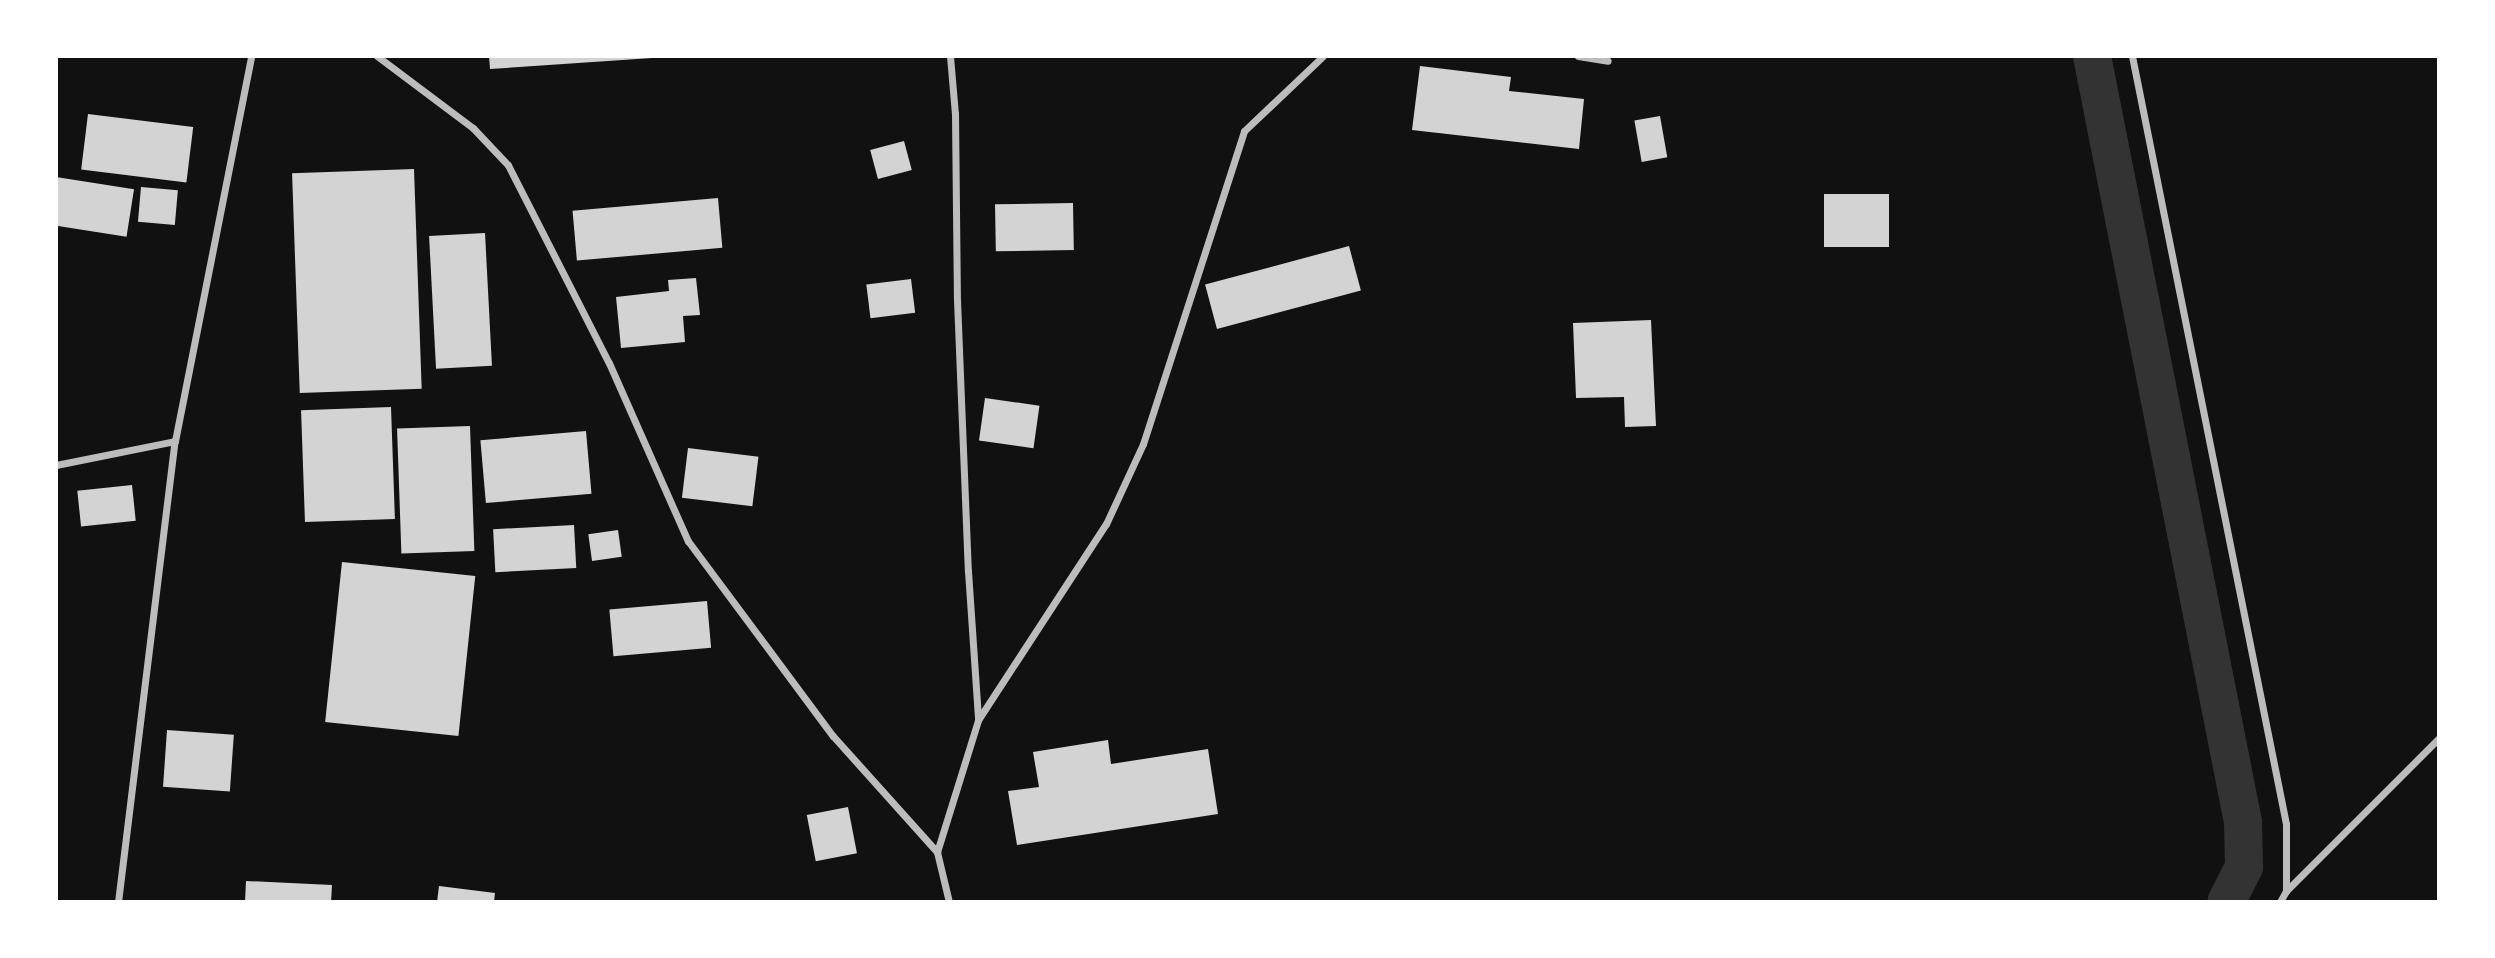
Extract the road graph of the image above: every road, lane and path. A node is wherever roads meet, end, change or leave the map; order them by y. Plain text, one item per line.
1 (251, 56) edge
2 (377, 56) edge
3 (950, 56) edge
4 (1323, 56) edge
5 (1578, 56) edge
6 (2132, 56) edge
7 (1608, 61) dead end
8 (175, 441) junction
9 (56, 465) edge
10 (978, 720) junction
11 (2439, 738) edge
12 (937, 852) junction
13 (2286, 891) junction
14 (118, 902) edge
15 (948, 902) edge
16 (2280, 902) edge

1 - 8 street
2 - 12 street
3 - 10 street
4 - 10 street
5 - 7 street
6 - 13 street
8 - 9 street
8 - 14 street
10 - 12 street
11 - 13 street
12 - 15 street
13 - 16 street

